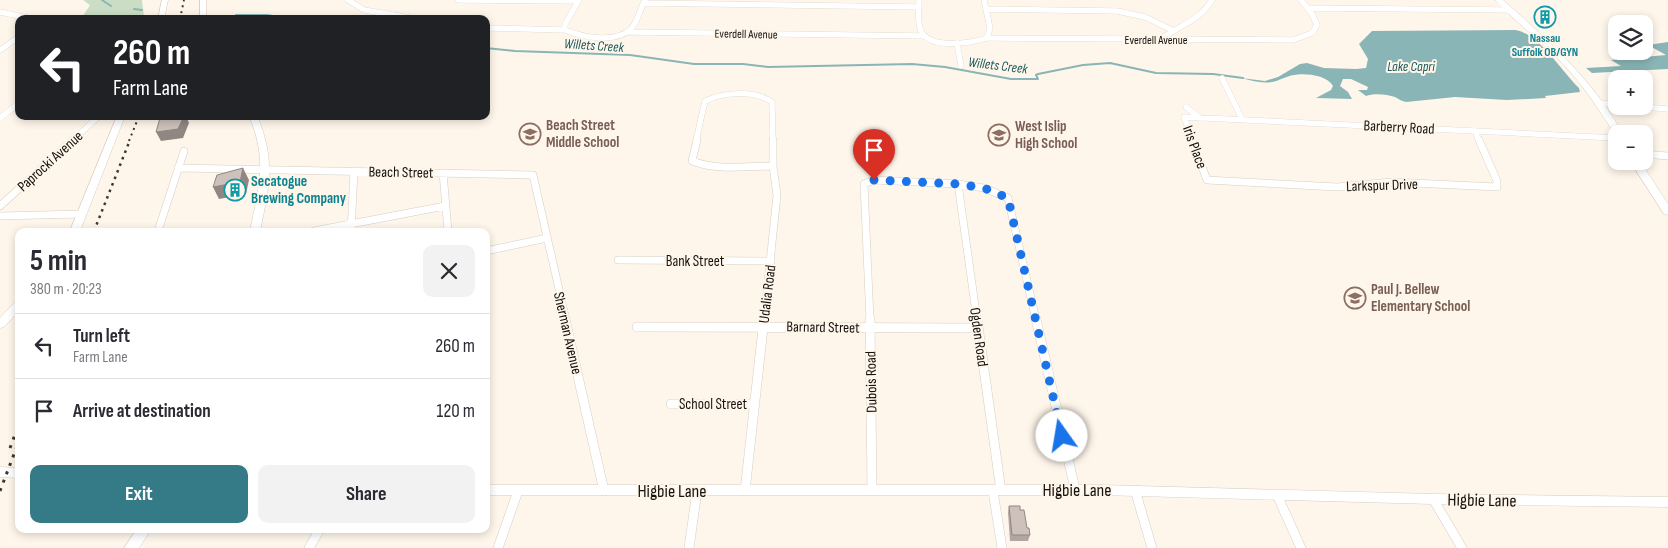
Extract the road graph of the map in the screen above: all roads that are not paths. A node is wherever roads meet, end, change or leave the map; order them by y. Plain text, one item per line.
1 (165, 0) edge
2 (203, 0) edge
3 (348, 0) edge
4 (458, 0) edge
5 (918, 0) edge
6 (984, 0) edge
7 (1212, 0) edge
8 (1301, 0) edge
9 (1499, 0) edge
10 (579, 1) edge
11 (644, 1) edge
12 (919, 8) junction
13 (1307, 8) junction
14 (986, 9) junction
15 (1509, 10) junction
16 (0, 12) edge
17 (15, 15) edge
18 (162, 15) edge
19 (203, 15) edge
20 (393, 15) edge
21 (490, 28) edge
22 (566, 30) junction
23 (1172, 30) junction
24 (628, 32) junction
25 (925, 36) junction
26 (987, 38) junction
27 (1161, 39) junction
28 (15, 40) edge
29 (957, 43) junction
30 (0, 50) edge
31 (961, 66) dead end
32 (1222, 78) dead end
33 (1601, 103) junction
34 (1608, 104) edge
35 (15, 106) edge
36 (1186, 107) dead end
37 (1653, 108) edge
38 (1668, 109) edge
39 (0, 118) edge
40 (1200, 118) junction
41 (95, 120) edge
42 (119, 120) edge
43 (255, 120) edge
44 (1242, 120) junction
45 (1614, 125) edge
46 (1475, 131) junction
47 (1608, 138) edge
48 (184, 151) dead end
49 (1653, 155) edge
50 (1668, 156) edge
51 (773, 166) junction
52 (178, 168) junction
53 (266, 169) junction
54 (1641, 170) edge
55 (354, 171) junction
56 (443, 173) junction
57 (533, 174) joint
58 (1207, 180) joint
59 (958, 184) junction
60 (0, 206) edge
61 (445, 206) junction
62 (1668, 211) edge
63 (82, 214) junction
64 (0, 216) edge
65 (75, 228) edge
66 (159, 228) edge
67 (256, 228) edge
68 (351, 228) edge
69 (448, 228) edge
70 (547, 238) junction
71 (490, 250) edge
72 (618, 260) dead end
73 (771, 261) junction
74 (15, 308) edge
75 (0, 324) edge
76 (637, 327) dead end
77 (763, 327) junction
78 (870, 328) junction
79 (978, 328) junction
80 (671, 404) dead end
81 (755, 404) junction
82 (0, 472) edge
83 (15, 473) edge
84 (1075, 489) junction
85 (490, 490) edge
86 (1135, 490) junction
87 (518, 491) junction
88 (604, 491) junction
89 (697, 491) junction
90 (745, 491) junction
91 (872, 491) junction
92 (997, 491) junction
93 (1277, 495) junction
94 (1433, 499) junction
95 (1668, 502) edge
96 (141, 533) edge
97 (318, 533) edge
98 (131, 548) edge
99 (309, 548) edge
100 (498, 548) edge
101 (689, 548) edge
102 (1002, 548) edge
103 (1152, 548) edge
104 (1301, 548) edge
105 (1462, 548) edge

1 - 18 main road
2 - 19 main road
3 - 20 street
4 - 10 street
5 - 12 street
6 - 14 street
7 - 23 street
8 - 13 street, Everdell Avenue
9 - 15 main road
10 - 22 street
11 - 12 street
11 - 24 street
12 - 25 street
13 - 15 street
13 - 27 street, Everdell Avenue
14 - 23 street
14 - 26 street
15 - 33 main road
16 - 17 street
21 - 22 street
22 - 24 street, Everdell Avenue
23 - 27 street
24 - 25 street, Everdell Avenue
25 - 29 street, Everdell Avenue
26 - 27 street, Everdell Avenue
26 - 29 street, Everdell Avenue
28 - 30 street
29 - 31 street
32 - 44 street
33 - 34 street
33 - 45 main road
35 - 39 street
36 - 40 street
37 - 38 street
40 - 44 street, Barberry Road
40 - 58 street, Iris Place
41 - 60 street, Paprocki Avenue
42 - 63 main road
43 - 53 main road
44 - 46 street, Barberry Road
46 - 47 street, Barberry Road
46 - 58 street, Larkspur Drive
48 - 52 street
49 - 50 street
51 - 51 street, Udalia Road
51 - 73 street, Udalia Road
52 - 53 street, Beach Street
52 - 66 street
53 - 55 street, Beach Street
53 - 67 main road
54 - 62 main road
55 - 56 street, Beach Street
55 - 68 street
56 - 57 street, Beach Street
56 - 61 street
57 - 70 street, Sherman Avenue
59 - 78 street, Dubois Road
59 - 79 street, Ogden Road
59 - 84 street
61 - 68 street
61 - 69 street
63 - 64 street
63 - 65 main road
70 - 71 street
70 - 88 street, Sherman Avenue
72 - 73 street, Bank Street
73 - 77 street, Udalia Road
74 - 75 main road
76 - 77 street, Barnard Street
77 - 78 street, Barnard Street
77 - 81 street, Udalia Road
78 - 79 street, Barnard Street
78 - 91 street, Dubois Road
79 - 92 street, Ogden Road
80 - 81 street, School Street
81 - 90 street, Udalia Road
82 - 83 main road
84 - 86 main road, Higbie Lane
84 - 92 main road, Higbie Lane
85 - 87 main road, Higbie Lane
86 - 93 main road, Higbie Lane
86 - 103 street
87 - 88 main road, Higbie Lane
87 - 100 street
88 - 89 main road, Higbie Lane
89 - 90 main road, Higbie Lane
89 - 101 street
90 - 91 main road, Higbie Lane
91 - 92 main road, Higbie Lane
92 - 102 street, Ogden Road
93 - 94 main road, Higbie Lane
93 - 104 street
94 - 95 main road, Higbie Lane
94 - 105 street
96 - 98 main road
97 - 99 street

